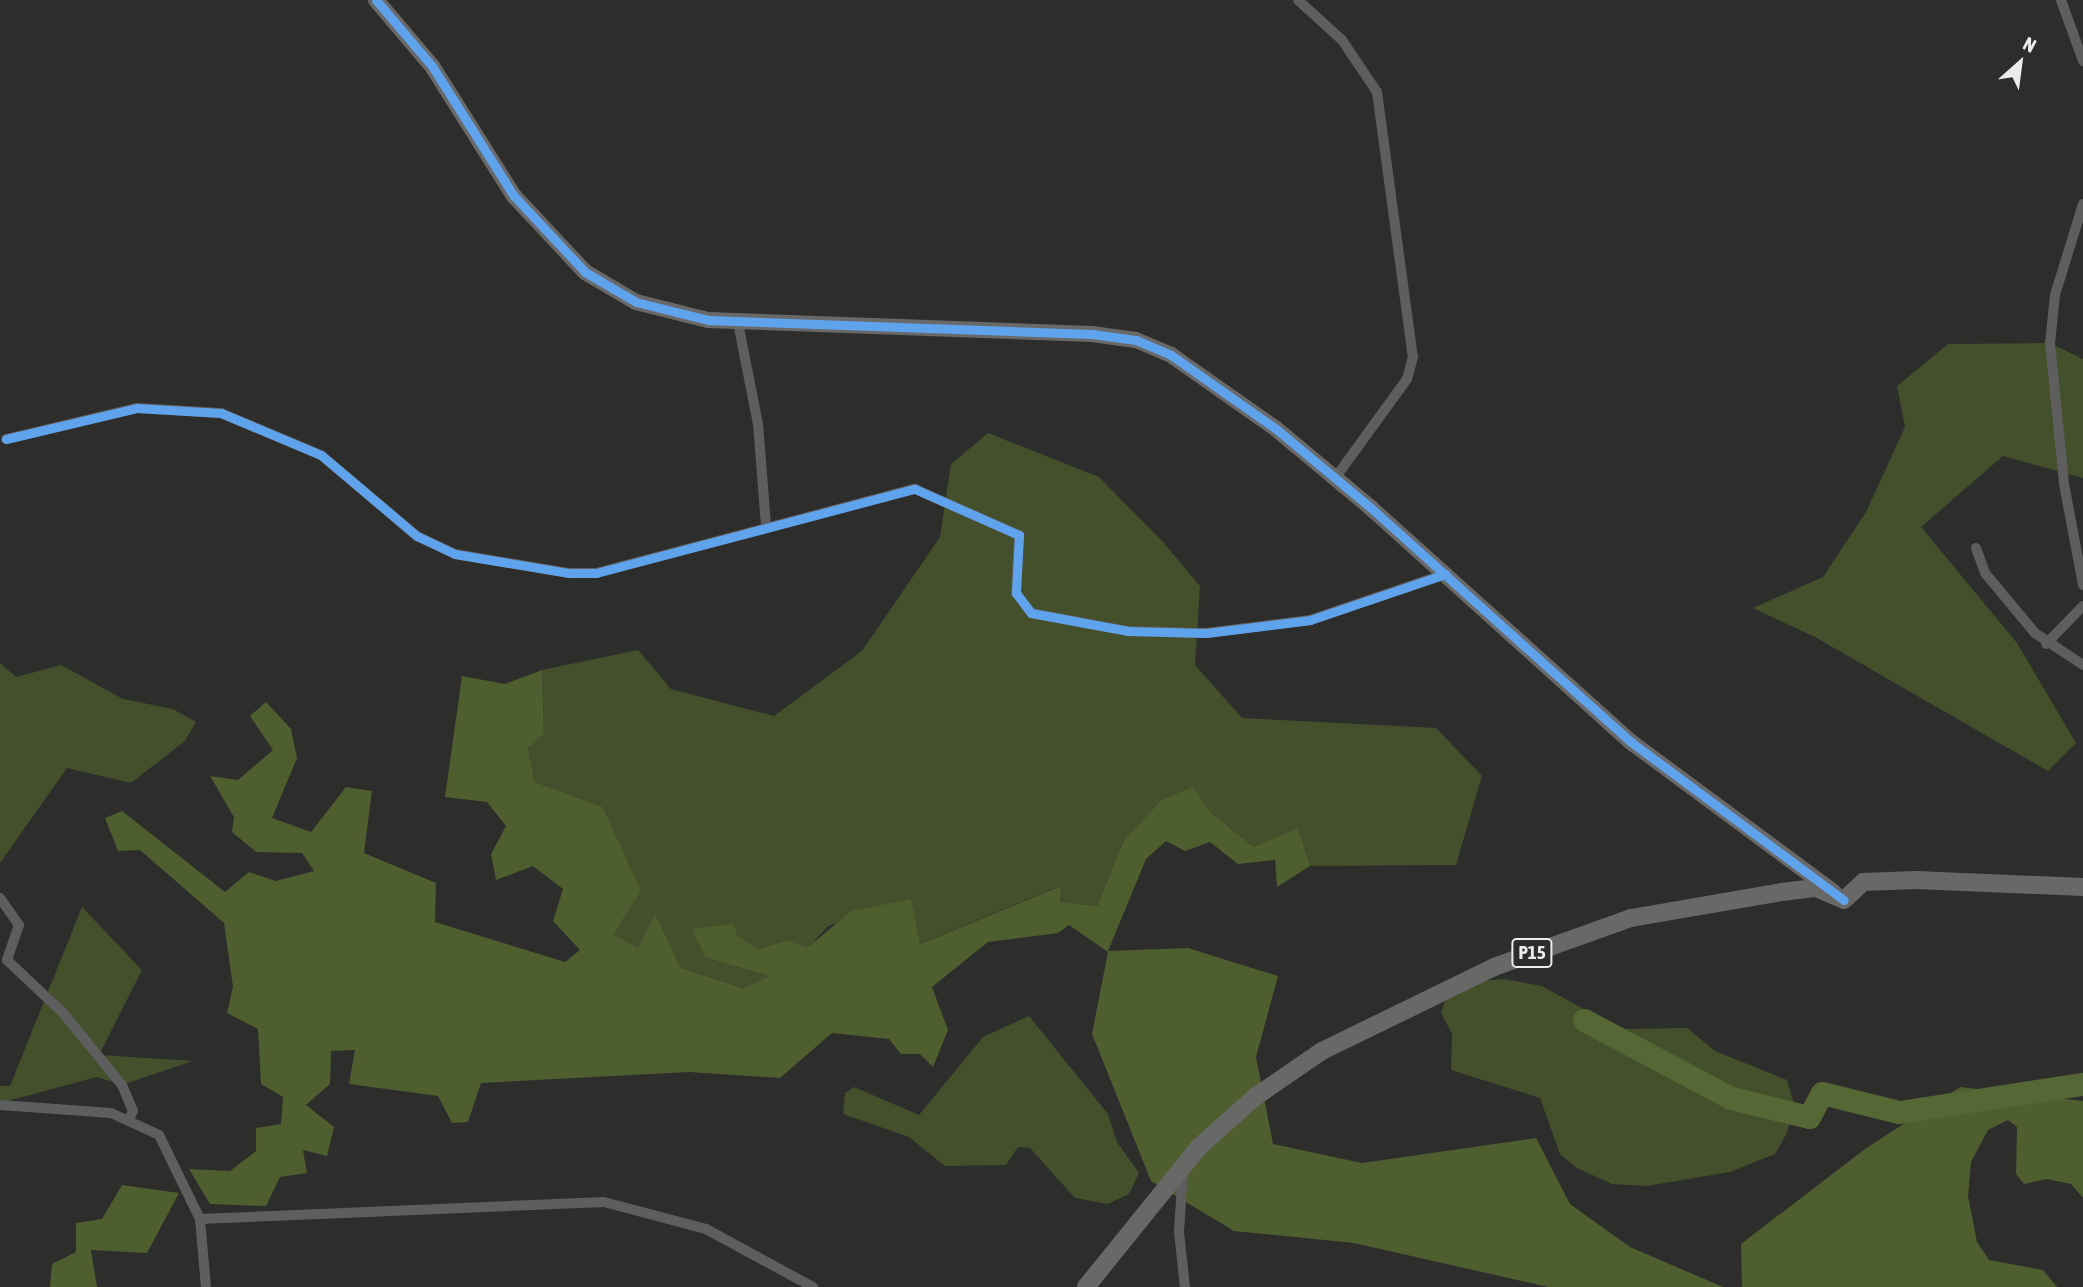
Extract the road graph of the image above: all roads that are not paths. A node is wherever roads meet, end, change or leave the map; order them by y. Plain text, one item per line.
1 (376, 0) edge
2 (1298, 0) edge
3 (2061, 0) edge
4 (2083, 61) edge
5 (2083, 204) edge
6 (738, 323) junction
7 (6, 439) dead end
8 (1335, 478) junction
9 (766, 525) junction
10 (1976, 548) dead end
11 (1446, 574) junction
12 (2083, 585) edge
13 (2083, 606) edge
14 (2046, 644) junction
15 (2083, 665) edge
16 (2083, 887) edge
17 (0, 898) edge
18 (1844, 900) junction
19 (0, 1105) edge
20 (129, 1119) junction
21 (1183, 1168) junction
22 (200, 1219) junction
23 (206, 1287) edge
24 (813, 1287) edge
25 (1086, 1287) edge
26 (1185, 1287) edge

1 - 6 street
2 - 8 street
3 - 4 street
5 - 12 street
6 - 8 street
6 - 9 street
7 - 9 street
8 - 11 street
9 - 11 street
10 - 14 street
11 - 18 street
13 - 14 street
14 - 15 street
16 - 18 main road
17 - 20 street
18 - 21 main road, P15
19 - 20 street
20 - 22 street
21 - 25 main road, P15
21 - 26 street
22 - 23 street
22 - 24 street

